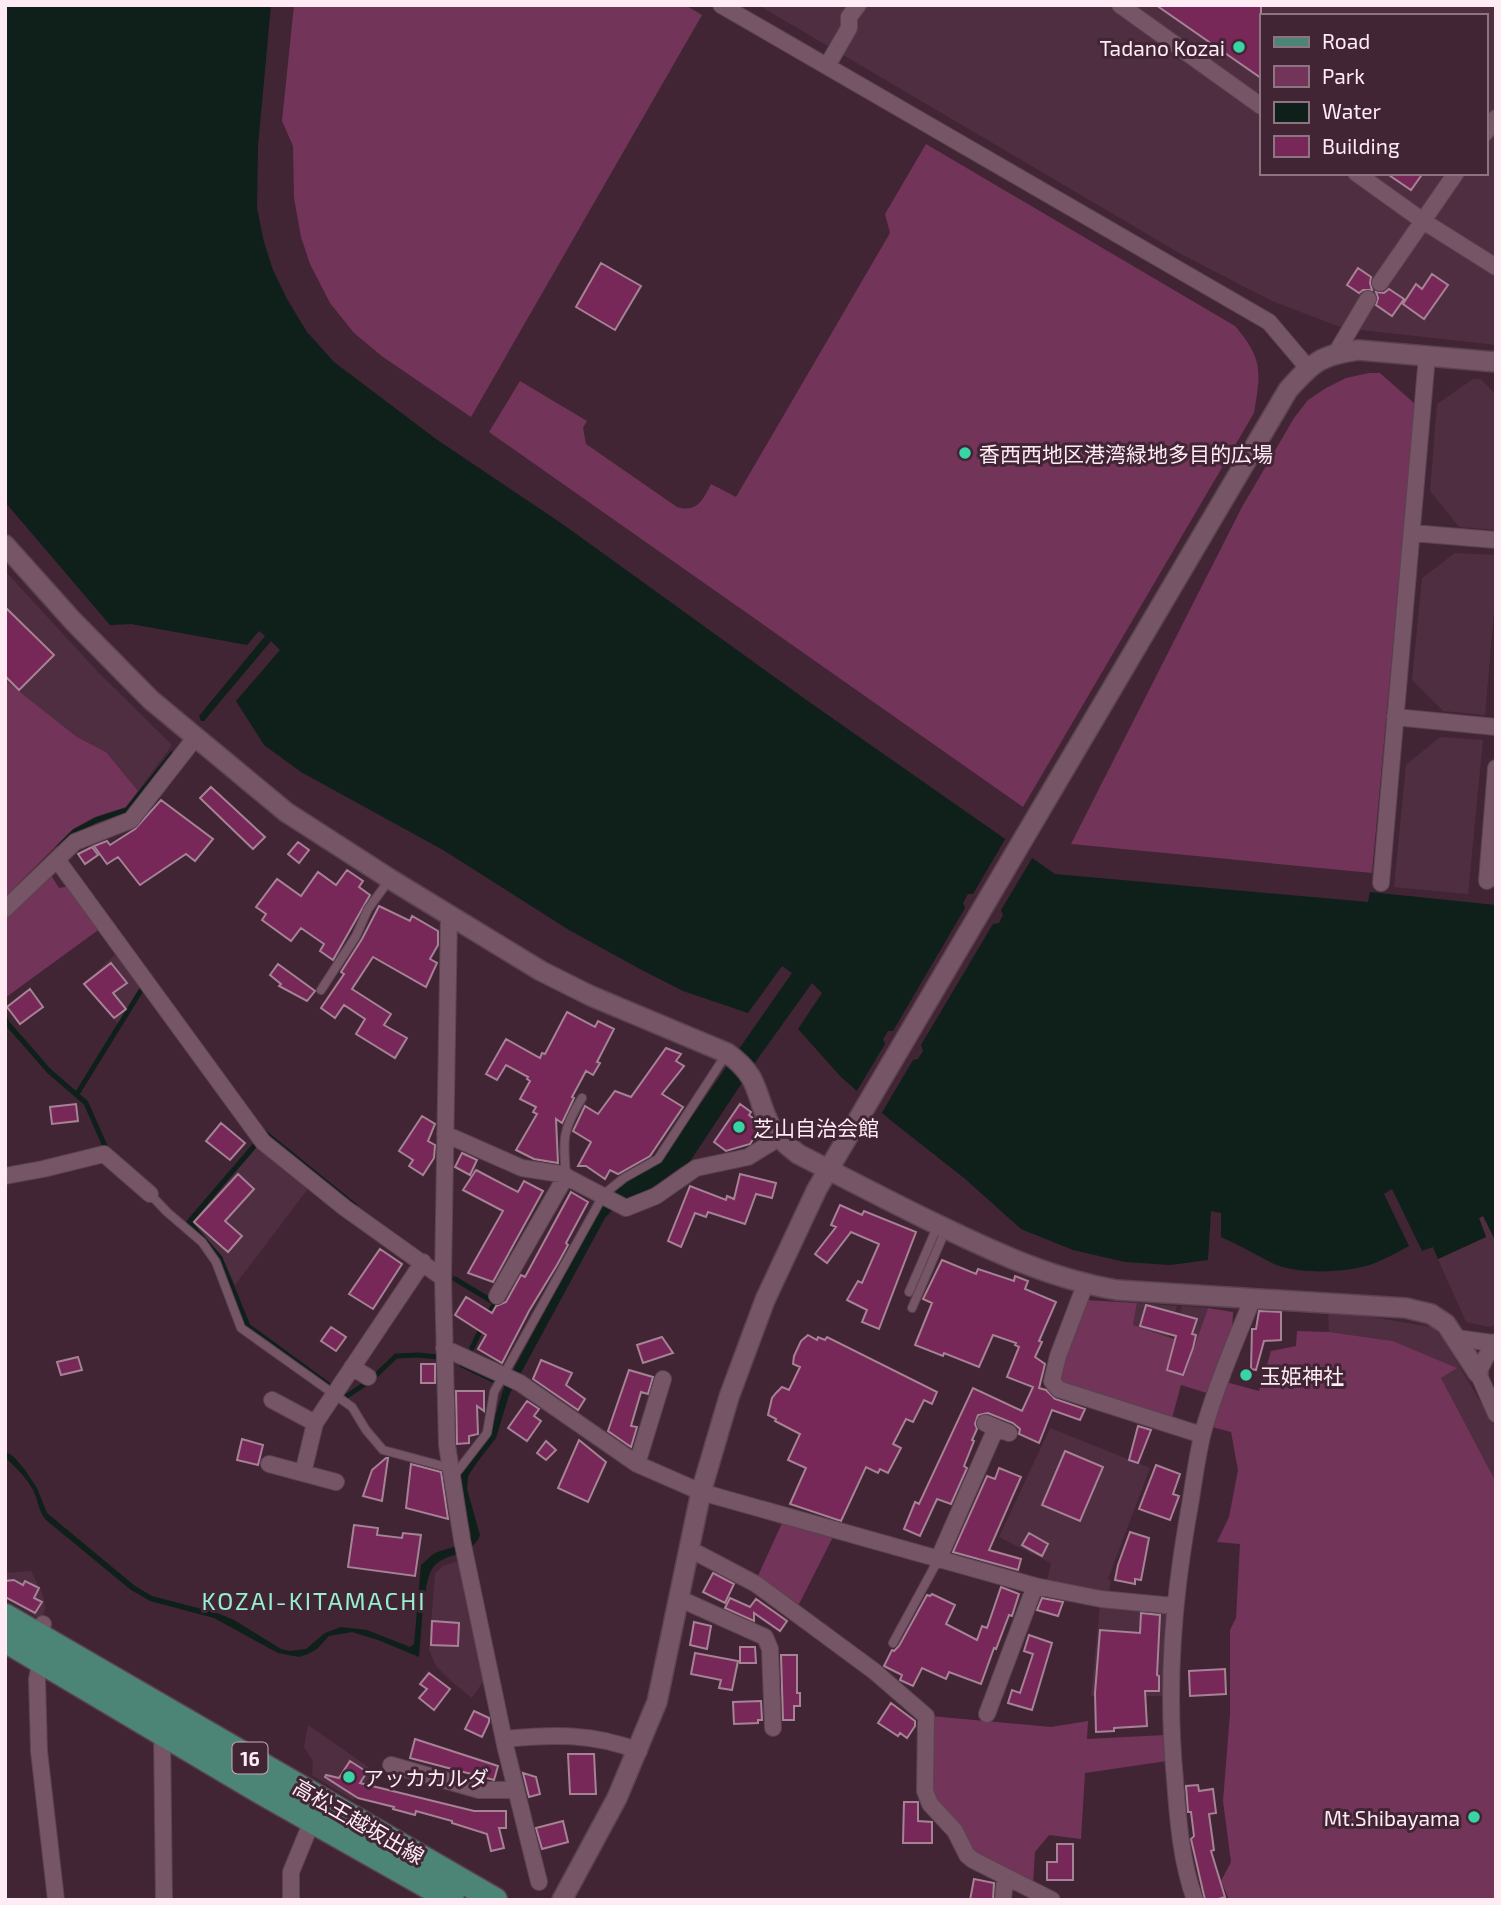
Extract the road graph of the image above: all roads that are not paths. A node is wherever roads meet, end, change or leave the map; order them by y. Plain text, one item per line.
1 (721, 5) edge
2 (858, 5) edge
3 (1120, 5) edge
4 (827, 66) junction
5 (1260, 105) edge
6 (1359, 175) edge
7 (1455, 175) edge
8 (1423, 221) junction
9 (1496, 267) edge
10 (1380, 283) dead end
11 (1368, 299) dead end
12 (1336, 353) junction
13 (1427, 356) junction
14 (1496, 362) edge
15 (1308, 368) junction
16 (1412, 533) junction
17 (1496, 540) edge
18 (8, 556) edge
19 (1395, 717) junction
20 (1496, 726) edge
21 (195, 738) junction
22 (1496, 768) edge
23 (58, 861) junction
24 (390, 879) junction
25 (1488, 881) dead end
26 (1381, 883) dead end
27 (5, 909) edge
28 (449, 914) junction
29 (321, 990) dead end
30 (727, 1054) junction
31 (582, 1098) dead end
32 (445, 1134) junction
33 (779, 1138) junction
34 (830, 1171) junction
35 (5, 1175) edge
36 (566, 1176) junction
37 (150, 1194) joint
38 (604, 1195) junction
39 (942, 1227) junction
40 (423, 1262) junction
41 (443, 1278) junction
42 (1085, 1284) junction
43 (909, 1292) dead end
44 (497, 1296) dead end
45 (1253, 1298) junction
46 (912, 1308) dead end
47 (1456, 1338) junction
48 (1494, 1342) edge
49 (444, 1348) junction
50 (352, 1367) junction
51 (1478, 1373) junction
52 (503, 1374) junction
53 (368, 1377) dead end
54 (663, 1379) dead end
55 (334, 1392) junction
56 (272, 1400) dead end
57 (1496, 1414) edge
58 (315, 1423) junction
59 (997, 1428) dead end
60 (1202, 1435) junction
61 (269, 1464) dead end
62 (637, 1464) junction
63 (303, 1473) junction
64 (451, 1474) junction
65 (336, 1482) dead end
66 (701, 1492) junction
67 (688, 1551) junction
68 (938, 1560) junction
69 (1035, 1586) junction
70 (678, 1598) junction
71 (1174, 1606) junction
72 (5, 1616) edge
73 (5, 1640) edge
74 (41, 1640) junction
75 (893, 1643) dead end
76 (986, 1714) dead end
77 (773, 1728) dead end
78 (162, 1732) junction
79 (504, 1739) junction
80 (639, 1751) junction
81 (391, 1765) dead end
82 (516, 1790) junction
83 (313, 1821) junction
84 (352, 1830) junction
85 (1004, 1878) junction
86 (539, 1882) dead end
87 (56, 1900) edge
88 (164, 1900) edge
89 (291, 1900) edge
90 (452, 1900) edge
91 (495, 1900) edge
92 (562, 1900) edge
93 (1003, 1900) edge
94 (1052, 1900) edge
95 (1195, 1900) edge

1 - 4 street
2 - 4 street
3 - 5 street
4 - 15 street
6 - 8 street
7 - 8 street
8 - 9 street
8 - 10 street
11 - 12 street
12 - 13 street
12 - 15 street
13 - 14 street
13 - 16 street
15 - 34 street
16 - 17 street
16 - 19 street
18 - 21 street
19 - 20 street
19 - 26 street
21 - 23 street
21 - 24 street
22 - 25 street
23 - 27 street
23 - 40 street
24 - 28 street
24 - 29 lane
28 - 30 street
28 - 32 street
30 - 33 street
30 - 38 lane
31 - 36 lane
32 - 36 street
32 - 41 street
33 - 34 street
33 - 38 street
34 - 39 street
34 - 66 street
35 - 37 street
36 - 38 street
36 - 44 street
37 - 55 lane
38 - 52 lane
39 - 42 street
39 - 43 lane
39 - 46 lane
40 - 41 street
40 - 50 street
41 - 49 street
42 - 45 street
42 - 60 street
45 - 47 street
45 - 60 street
47 - 48 street
47 - 51 street
48 - 51 street
49 - 52 street
49 - 64 street
50 - 53 street
50 - 55 street
51 - 57 street
52 - 62 street
52 - 64 lane
54 - 62 street
55 - 58 street
55 - 64 lane
56 - 58 street
58 - 63 street
59 - 68 street
60 - 71 street
61 - 63 street
62 - 66 street
63 - 65 street
64 - 79 street
66 - 67 street
66 - 68 street
67 - 70 street
67 - 85 street
68 - 69 street
68 - 75 lane
69 - 71 street
69 - 76 street
70 - 77 street
70 - 80 street
71 - 95 street
72 - 74 main road, 高松王越坂出線 / 16
73 - 74 main road, 高松王越坂出線 / 16
74 - 78 main road, 高松王越坂出線 / 16
74 - 84 main road, 高松王越坂出線 / 16
74 - 87 street
78 - 83 main road, 高松王越坂出線 / 16
78 - 88 street
79 - 80 street
79 - 82 street
80 - 92 street
81 - 82 street
82 - 86 street
83 - 84 main road, 高松王越坂出線 / 16
83 - 89 street
84 - 90 main road, 高松王越坂出線 / 16
84 - 91 main road, 高松王越坂出線 / 16
85 - 93 street
85 - 94 street

